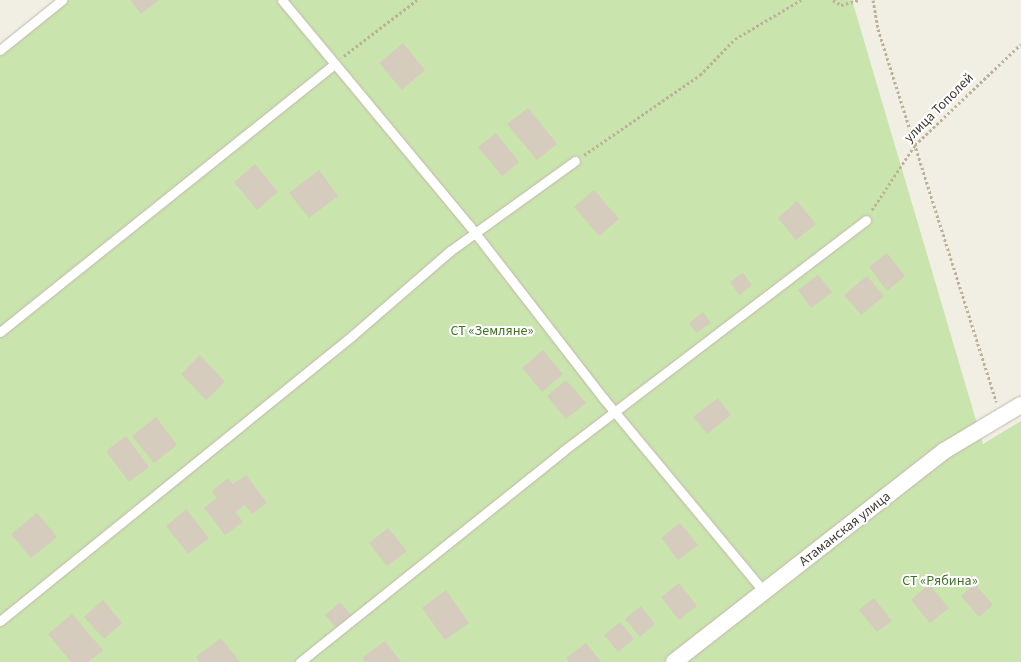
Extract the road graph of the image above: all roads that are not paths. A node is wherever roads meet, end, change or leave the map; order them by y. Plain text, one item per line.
1 (62, 0) edge
2 (282, 0) edge
3 (0, 50) edge
4 (335, 64) junction
5 (575, 161) road end
6 (866, 220) road end
7 (474, 232) junction
8 (0, 332) edge
9 (1021, 404) edge
10 (765, 592) junction
11 (0, 621) edge
12 (300, 662) edge
13 (674, 662) edge

1 - 3 lane
2 - 4 lane
4 - 7 lane
4 - 8 lane
5 - 7 lane
6 - 12 lane
7 - 10 lane
7 - 11 lane
9 - 10 street, Атаманская улица
10 - 13 street, Атаманская улица

